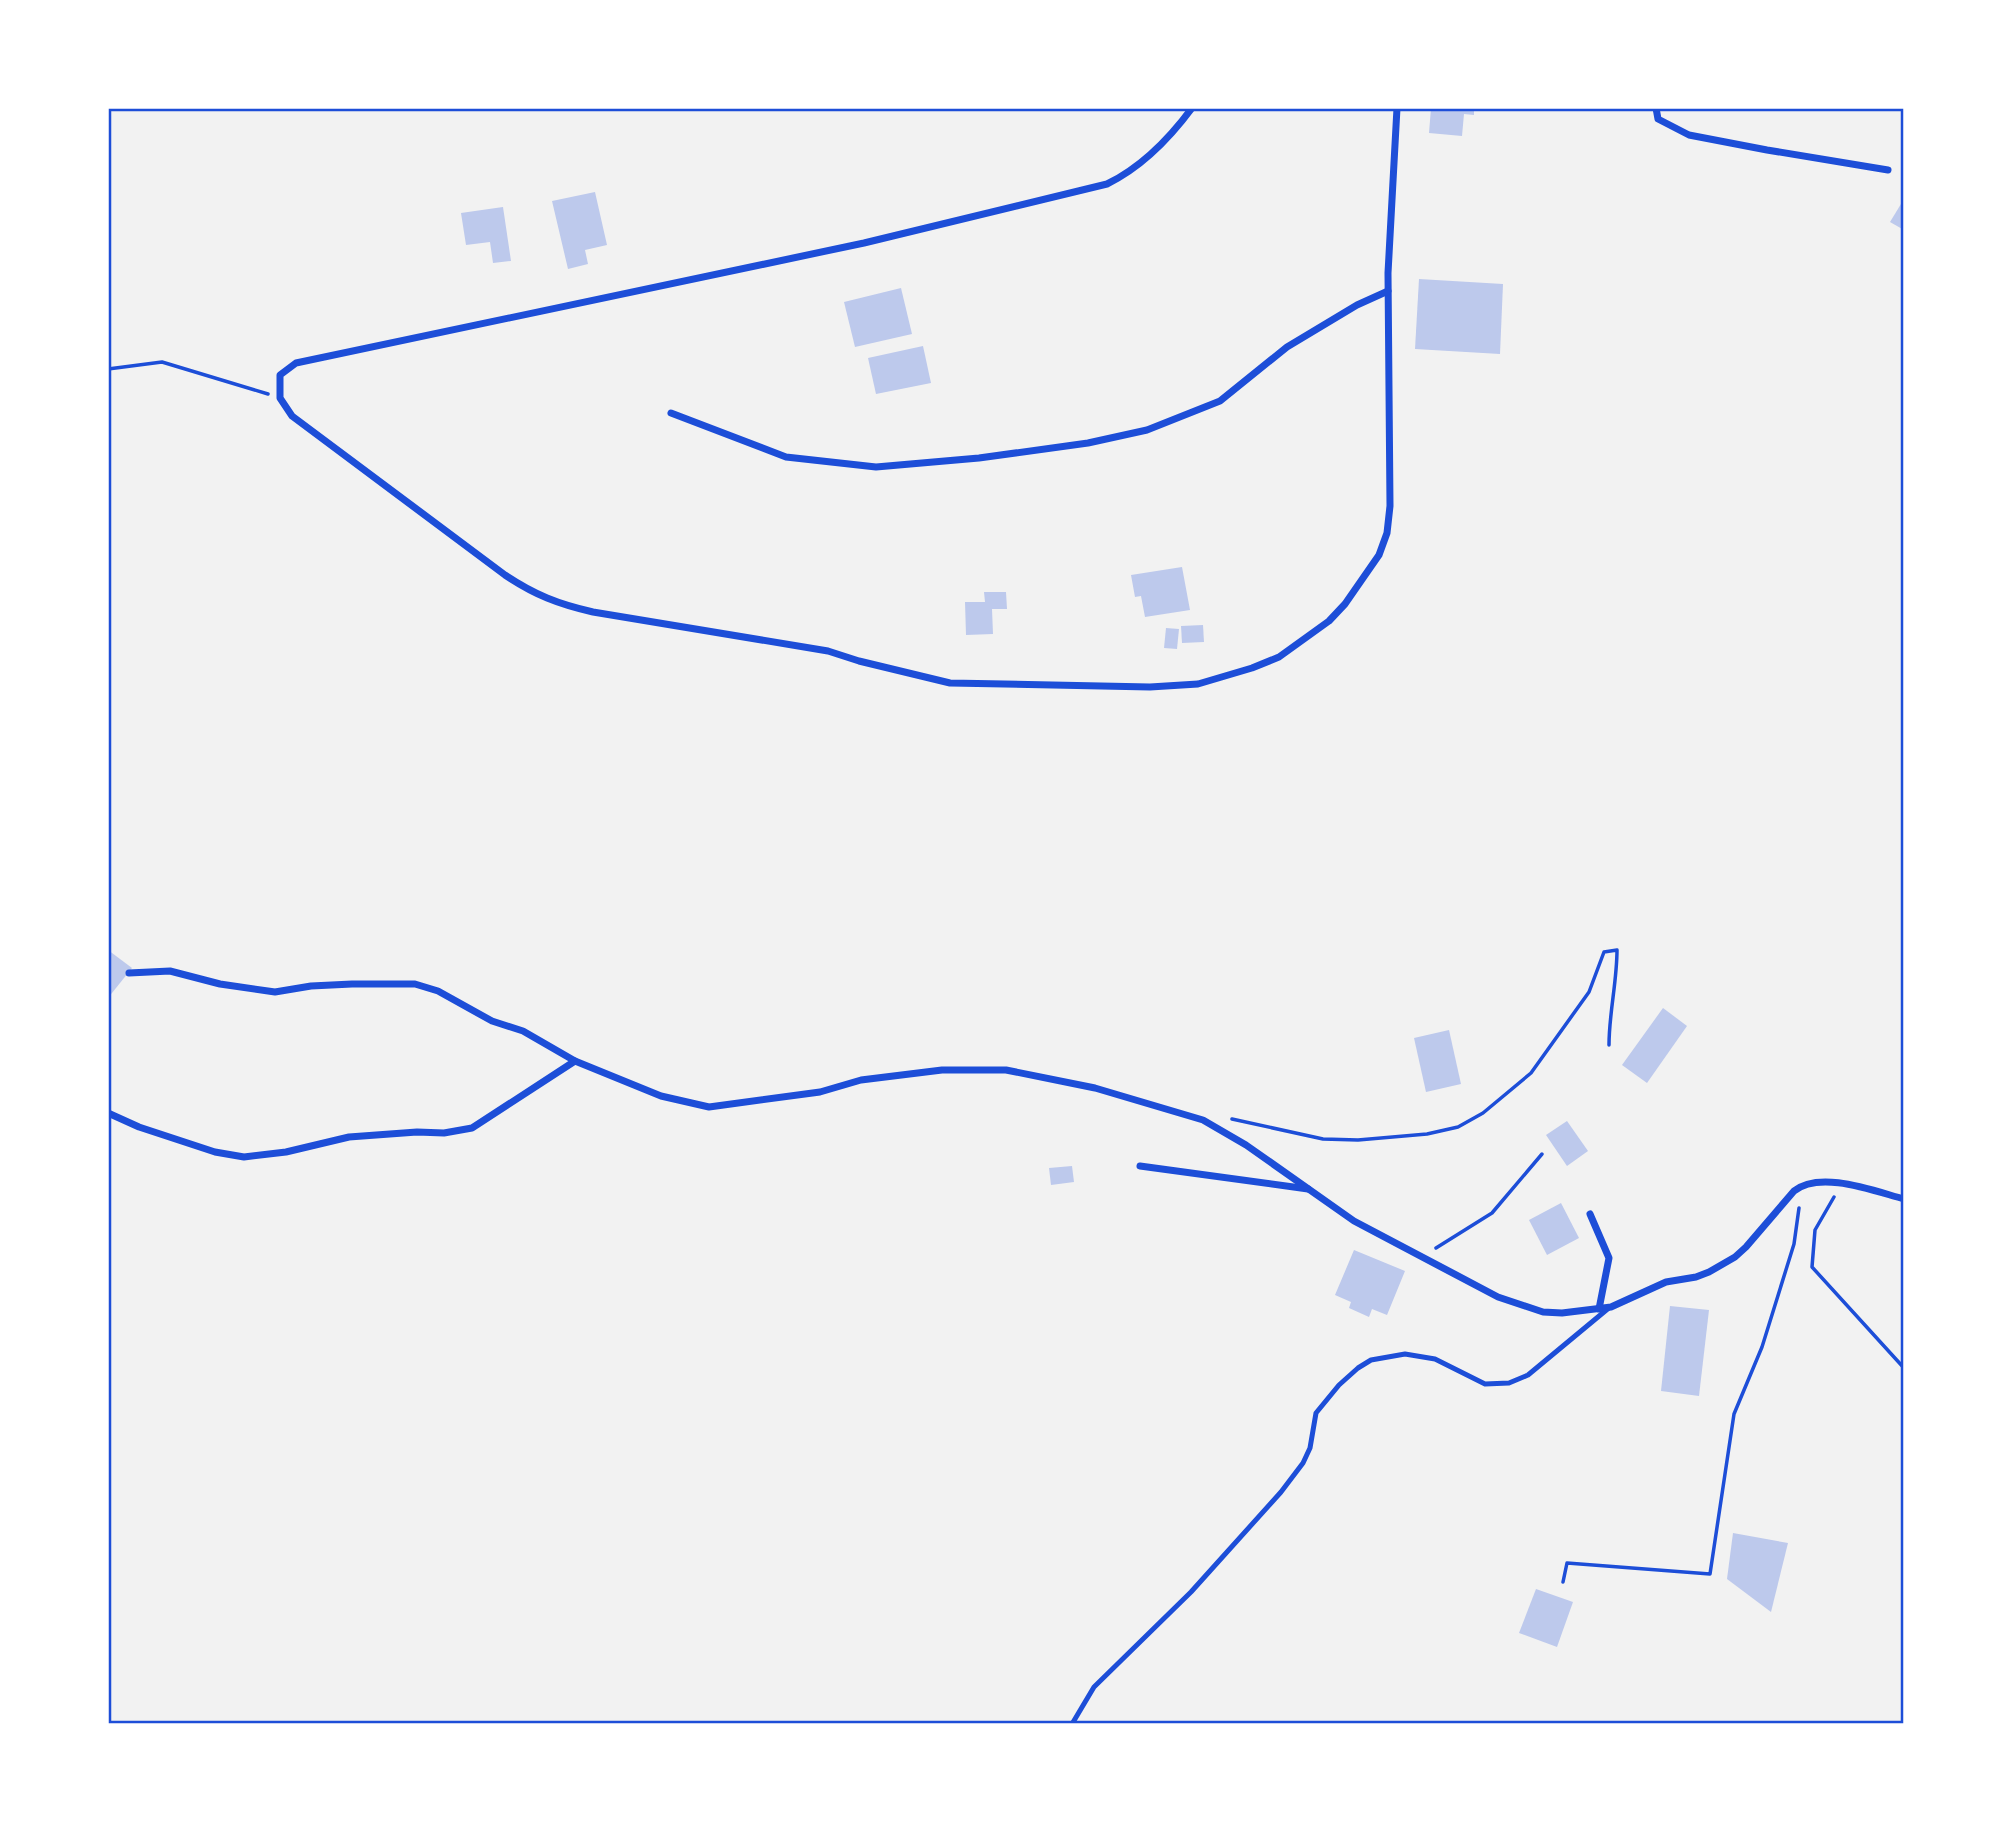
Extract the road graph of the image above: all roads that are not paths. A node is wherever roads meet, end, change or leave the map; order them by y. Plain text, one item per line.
1 (1192, 108) edge
2 (1397, 108) edge
3 (1656, 108) edge
4 (1888, 170) dead end
5 (1388, 291) junction
6 (671, 413) dead end
7 (129, 973) dead end
8 (575, 1061) junction
9 (108, 1113) edge
10 (1140, 1166) dead end
11 (1309, 1189) junction
12 (1903, 1199) edge
13 (1590, 1214) dead end
14 (1610, 1307) junction
15 (1599, 1309) junction
16 (1072, 1724) edge

1 - 5 street
2 - 5 street
3 - 4 street
5 - 6 street
7 - 8 street
8 - 9 street
8 - 11 street
10 - 11 street
11 - 15 street
12 - 14 street
13 - 15 street
14 - 15 street
14 - 16 lane

